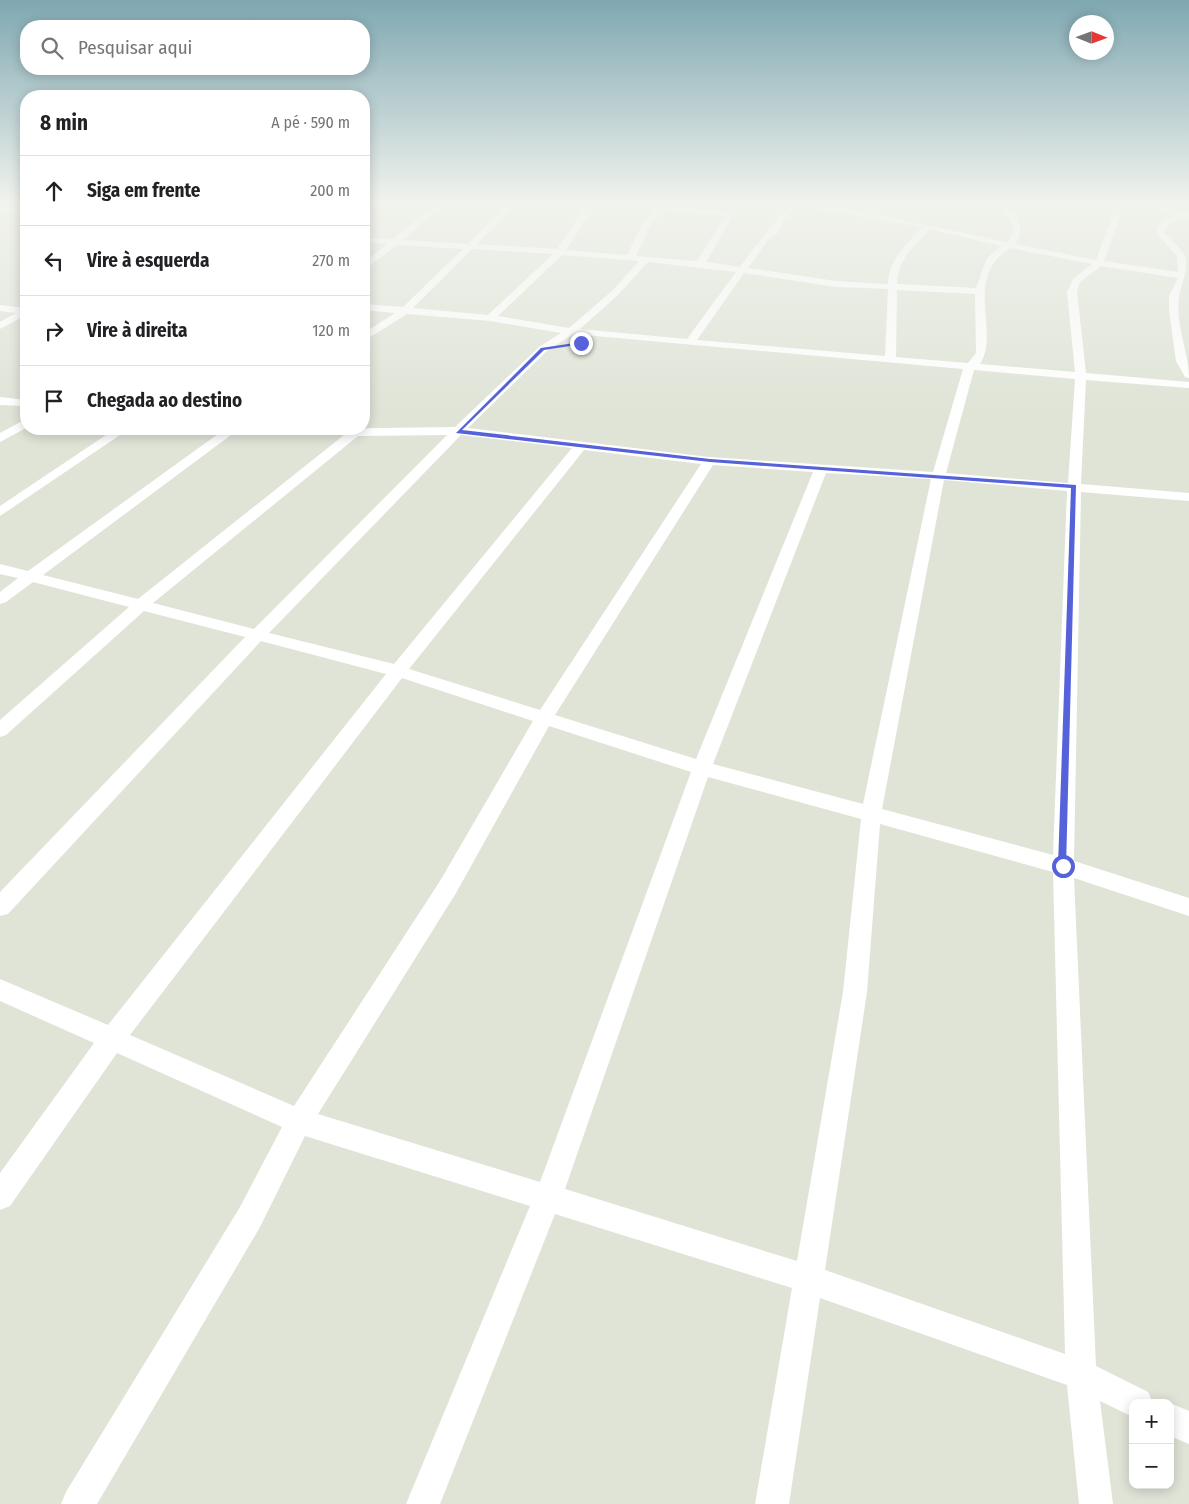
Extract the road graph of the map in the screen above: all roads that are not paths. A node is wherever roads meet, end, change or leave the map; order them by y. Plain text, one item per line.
1 (444, 272) edge
2 (539, 272) edge
3 (629, 272) edge
4 (742, 272) edge
5 (758, 272) edge
6 (893, 272) edge
7 (986, 272) edge
8 (1087, 272) edge
9 (1159, 272) edge
10 (1184, 272) edge
11 (1184, 276) junction
12 (894, 287) junction
13 (979, 291) junction
14 (370, 307) edge
15 (0, 308) edge
16 (407, 309) junction
17 (20, 310) edge
18 (20, 314) edge
19 (490, 318) junction
20 (0, 326) edge
21 (370, 334) edge
22 (614, 336) junction
23 (575, 340) junction
24 (690, 343) junction
25 (890, 359) junction
26 (968, 367) junction
27 (1081, 375) junction
28 (1189, 375) edge
29 (1189, 385) edge
30 (0, 401) edge
31 (20, 403) edge
32 (20, 426) edge
33 (458, 431) junction
34 (370, 432) edge
35 (114, 435) edge
36 (225, 435) edge
37 (351, 435) edge
38 (0, 438) edge
39 (581, 446) junction
40 (710, 460) junction
41 (821, 468) junction
42 (938, 476) junction
43 (1074, 487) junction
44 (1189, 497) edge
45 (0, 512) edge
46 (0, 569) edge
47 (29, 577) junction
48 (0, 599) edge
49 (140, 606) junction
50 (257, 635) junction
51 (398, 671) junction
52 (545, 716) junction
53 (0, 730) edge
54 (702, 768) junction
55 (871, 814) junction
56 (1063, 866) junction
57 (0, 907) edge
58 (1189, 907) edge
59 (0, 990) edge
60 (112, 1039) junction
61 (300, 1121) junction
62 (0, 1196) edge
63 (547, 1200) junction
64 (809, 1279) junction
65 (1081, 1376) junction
66 (1129, 1399) edge
67 (1174, 1421) edge
68 (1189, 1428) edge
69 (78, 1504) edge
70 (423, 1504) edge
71 (772, 1504) edge
72 (1096, 1504) edge

1 - 16 street
2 - 19 street
3 - 23 street
4 - 24 street
5 - 12 street
6 - 12 street
7 - 13 street
8 - 27 street
9 - 11 street
10 - 11 street
11 - 28 street
12 - 13 street
12 - 25 street
13 - 26 street
14 - 16 street
15 - 17 street
16 - 19 street
16 - 21 street
18 - 20 street
19 - 23 street
22 - 23 street
22 - 23 street
22 - 24 street
23 - 33 street
24 - 25 street
25 - 26 street
26 - 27 street
26 - 42 street
27 - 29 street
27 - 43 street
30 - 31 street
32 - 38 street
33 - 34 street
33 - 39 street
33 - 50 street
35 - 45 street
36 - 47 street
37 - 49 street
39 - 40 street
39 - 51 street
40 - 41 street
40 - 52 street
41 - 42 street
41 - 54 street
42 - 43 street
42 - 55 street
43 - 44 street
43 - 56 street
46 - 47 street
47 - 48 street
47 - 49 street
49 - 50 street
49 - 53 street
50 - 51 street
50 - 57 street
51 - 52 street
51 - 60 street
52 - 54 street
52 - 61 street
54 - 55 street
54 - 63 street
55 - 56 street
55 - 64 street
56 - 58 street
56 - 65 street
59 - 60 street
60 - 61 street
60 - 62 street
61 - 63 street
61 - 69 street
63 - 64 street
63 - 70 street
64 - 65 street
64 - 71 street
65 - 66 street
65 - 72 street
67 - 68 street

